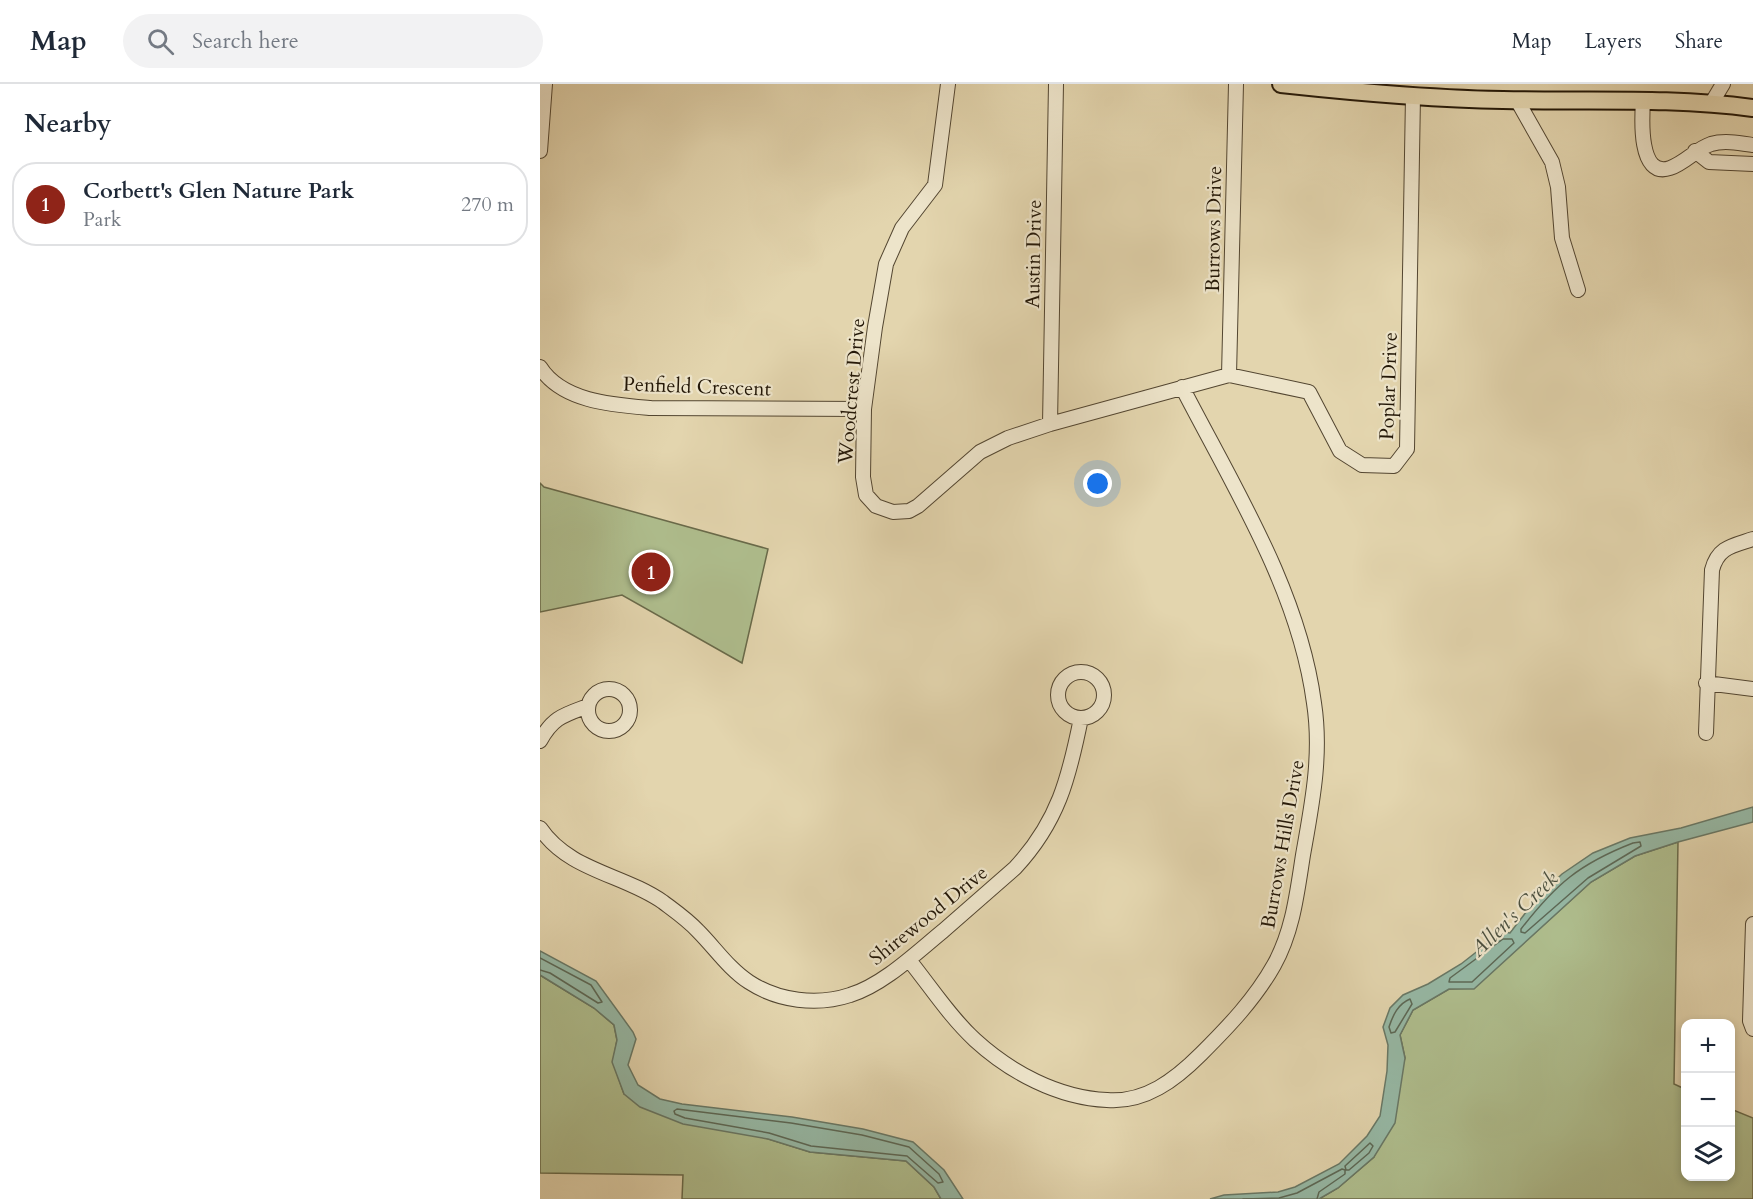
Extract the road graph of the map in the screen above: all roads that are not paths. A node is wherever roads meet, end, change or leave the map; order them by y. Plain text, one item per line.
1 (545, 84) edge
2 (948, 84) edge
3 (1056, 84) edge
4 (1236, 84) edge
5 (1281, 84) edge
6 (1723, 84) edge
7 (1413, 96) junction
8 (1517, 100) junction
9 (1642, 101) junction
10 (1711, 104) junction
11 (1753, 108) edge
12 (1753, 146) edge
13 (540, 151) edge
14 (1695, 151) junction
15 (1753, 164) edge
16 (1578, 290) dead end
17 (540, 367) edge
18 (1229, 375) junction
19 (1182, 387) junction
20 (864, 409) junction
21 (1050, 424) junction
22 (1753, 540) edge
23 (1706, 683) junction
24 (1753, 688) edge
25 (588, 706) dead end
26 (1081, 718) dead end
27 (1706, 733) dead end
28 (540, 741) edge
29 (540, 828) edge
30 (1753, 924) edge
31 (909, 960) junction
32 (1753, 1029) edge

1 - 13 street
2 - 20 street, Woodcrest Drive
3 - 21 street, Austin Drive
4 - 18 street, Burrows Drive
5 - 7 main road
6 - 10 street
7 - 8 main road
7 - 18 street, Poplar Drive
8 - 9 main road
8 - 16 street
9 - 10 main road
9 - 14 street
10 - 11 main road
12 - 14 street
14 - 15 street
17 - 20 street, Penfield Crescent
18 - 19 street, Woodcrest Drive
19 - 21 street, Woodcrest Drive
19 - 31 street, Burrows Hills Drive
20 - 21 street, Woodcrest Drive
22 - 23 street
23 - 24 street
23 - 27 street
25 - 28 street
26 - 31 street, Shirewood Drive
29 - 31 street, Shirewood Drive
30 - 32 street

